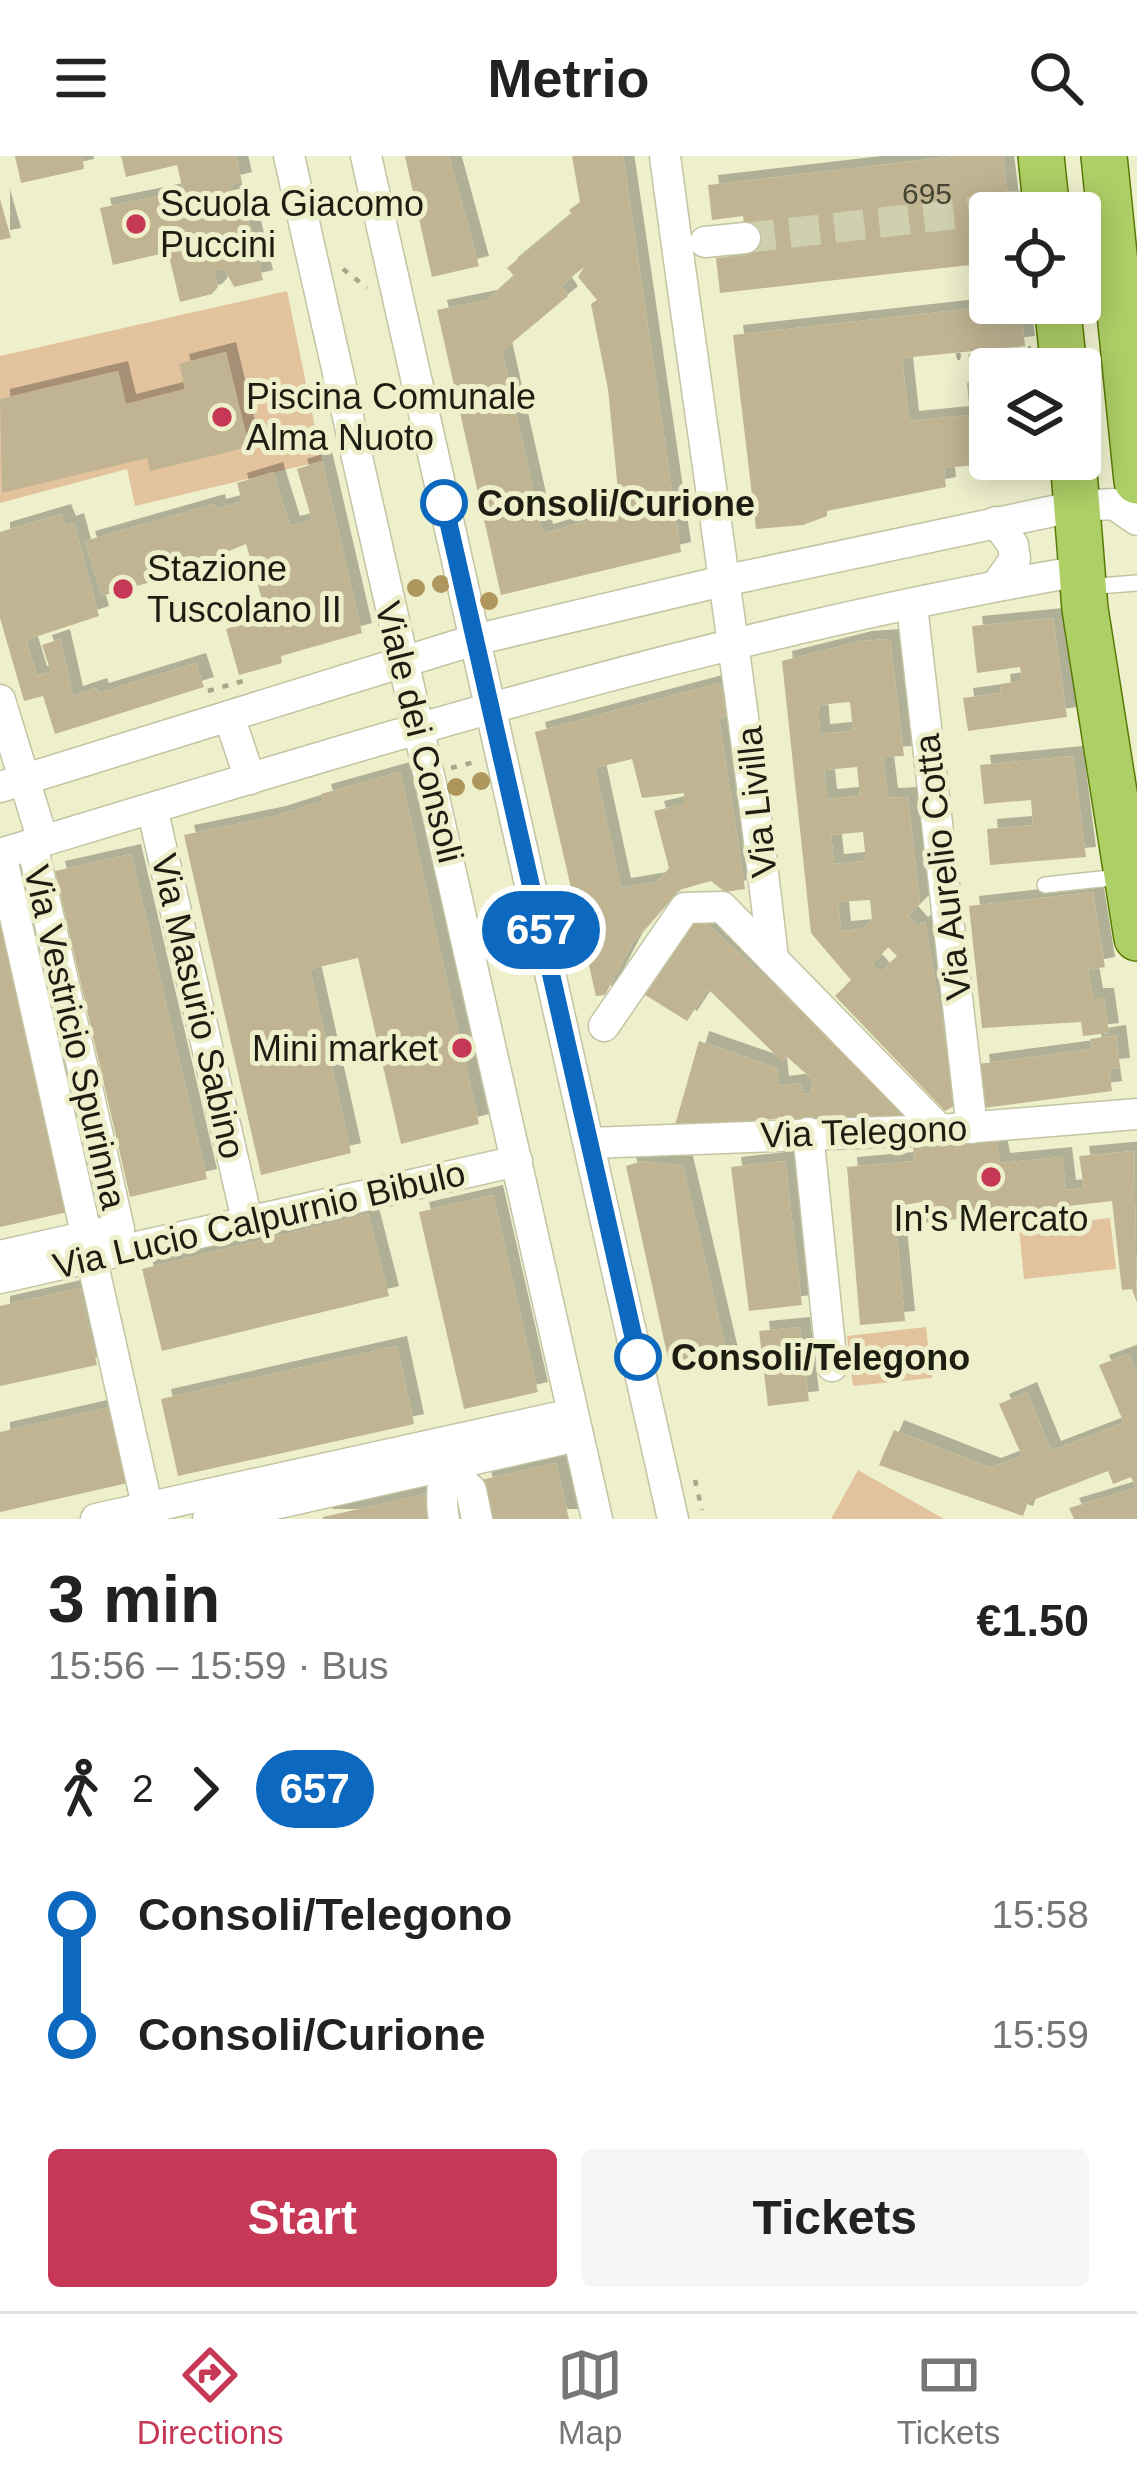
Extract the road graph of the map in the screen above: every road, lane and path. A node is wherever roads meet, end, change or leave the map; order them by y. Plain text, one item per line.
1 (289, 156) edge
2 (366, 156) edge
3 (665, 156) edge
4 (1041, 156) edge
5 (1104, 156) edge
6 (1030, 192) edge
7 (1124, 218) edge
8 (745, 238) tunnel mouth
9 (705, 242) dead end
10 (340, 267) dead end
11 (370, 291) dead end
12 (958, 352) dead end
13 (969, 358) edge
14 (1074, 480) edge
15 (1137, 481) edge
16 (1077, 506) junction
17 (1137, 520) edge
18 (996, 522) junction
19 (1082, 579) junction
20 (723, 580) junction
21 (1137, 583) edge
22 (996, 586) junction
23 (912, 606) junction
24 (474, 640) junction
25 (737, 646) junction
26 (401, 661) junction
27 (242, 680) dead end
28 (208, 691) dead end
29 (0, 700) edge
30 (490, 712) junction
31 (230, 716) junction
32 (419, 730) junction
33 (487, 760) dead end
34 (442, 770) dead end
35 (250, 779) junction
36 (12, 783) edge
37 (154, 812) junction
38 (38, 843) junction
39 (1, 854) edge
40 (1127, 877) junction
41 (1045, 885) dead end
42 (1137, 938) edge
43 (773, 959) junction
44 (604, 1026) dead end
45 (1137, 1114) edge
46 (972, 1128) junction
47 (940, 1130) junction
48 (808, 1133) junction
49 (590, 1143) junction
50 (515, 1151) junction
51 (245, 1210) junction
52 (119, 1229) junction
53 (89, 1247) junction
54 (0, 1256) edge
55 (0, 1278) edge
56 (832, 1366) dead end
57 (575, 1425) junction
58 (442, 1455) junction
59 (695, 1480) dead end
60 (148, 1513) edge
61 (688, 1515) edge
62 (96, 1519) edge
63 (208, 1519) edge
64 (444, 1519) edge
65 (477, 1519) edge
66 (597, 1519) edge

1 - 26 street, Viale dei Consoli
2 - 24 street, Viale dei Consoli
3 - 20 street, Via Livilla
4 - 6 main road
5 - 7 main road
7 - 15 main road
8 - 9 street
10 - 11 path
12 - 13 path
14 - 16 main road
16 - 17 street
16 - 18 street
16 - 19 main road
18 - 20 street
18 - 22 street
19 - 21 lane
19 - 22 street
19 - 40 main road
20 - 24 street
20 - 25 street, Via Livilla
22 - 23 street
23 - 25 street
23 - 46 street, Via Aurelio Cotta
24 - 26 street
24 - 30 street, Viale dei Consoli
25 - 30 street
25 - 43 street, Via Livilla
26 - 31 street
26 - 32 street, Viale dei Consoli
27 - 28 path
29 - 36 street
30 - 32 street
30 - 49 street, Viale dei Consoli
31 - 35 street
31 - 36 street
32 - 35 street
32 - 50 street, Viale dei Consoli
33 - 34 path
35 - 37 street
36 - 38 street, Via Vestricio Spurinna
37 - 38 street
37 - 51 street, Via Masurio Sabino
38 - 39 street
38 - 52 street, Via Vestricio Spurinna
39 - 53 street, Via Vestricio Spurinna
40 - 41 lane
40 - 42 main road
43 - 44 street
43 - 47 street
45 - 46 street, Via Telegono
46 - 47 street, Via Telegono
47 - 48 street, Via Telegono
48 - 49 street, Via Telegono
48 - 56 street
49 - 61 street, Viale dei Consoli
50 - 51 street, Via Lucio Calpurnio Bibulo
50 - 57 street, Viale dei Consoli
51 - 52 street, Via Lucio Calpurnio Bibulo
51 - 53 street, Via Lucio Calpurnio Bibulo
52 - 53 street, Via Lucio Calpurnio Bibulo
53 - 54 street, Via Lucio Calpurnio Bibulo
53 - 55 street, Via Lucio Calpurnio Bibulo
53 - 60 street, Via Vestricio Spurinna
57 - 58 street
57 - 66 street, Viale dei Consoli
58 - 60 street
58 - 63 street
58 - 64 street
58 - 65 street
59 - 61 path
60 - 62 street

